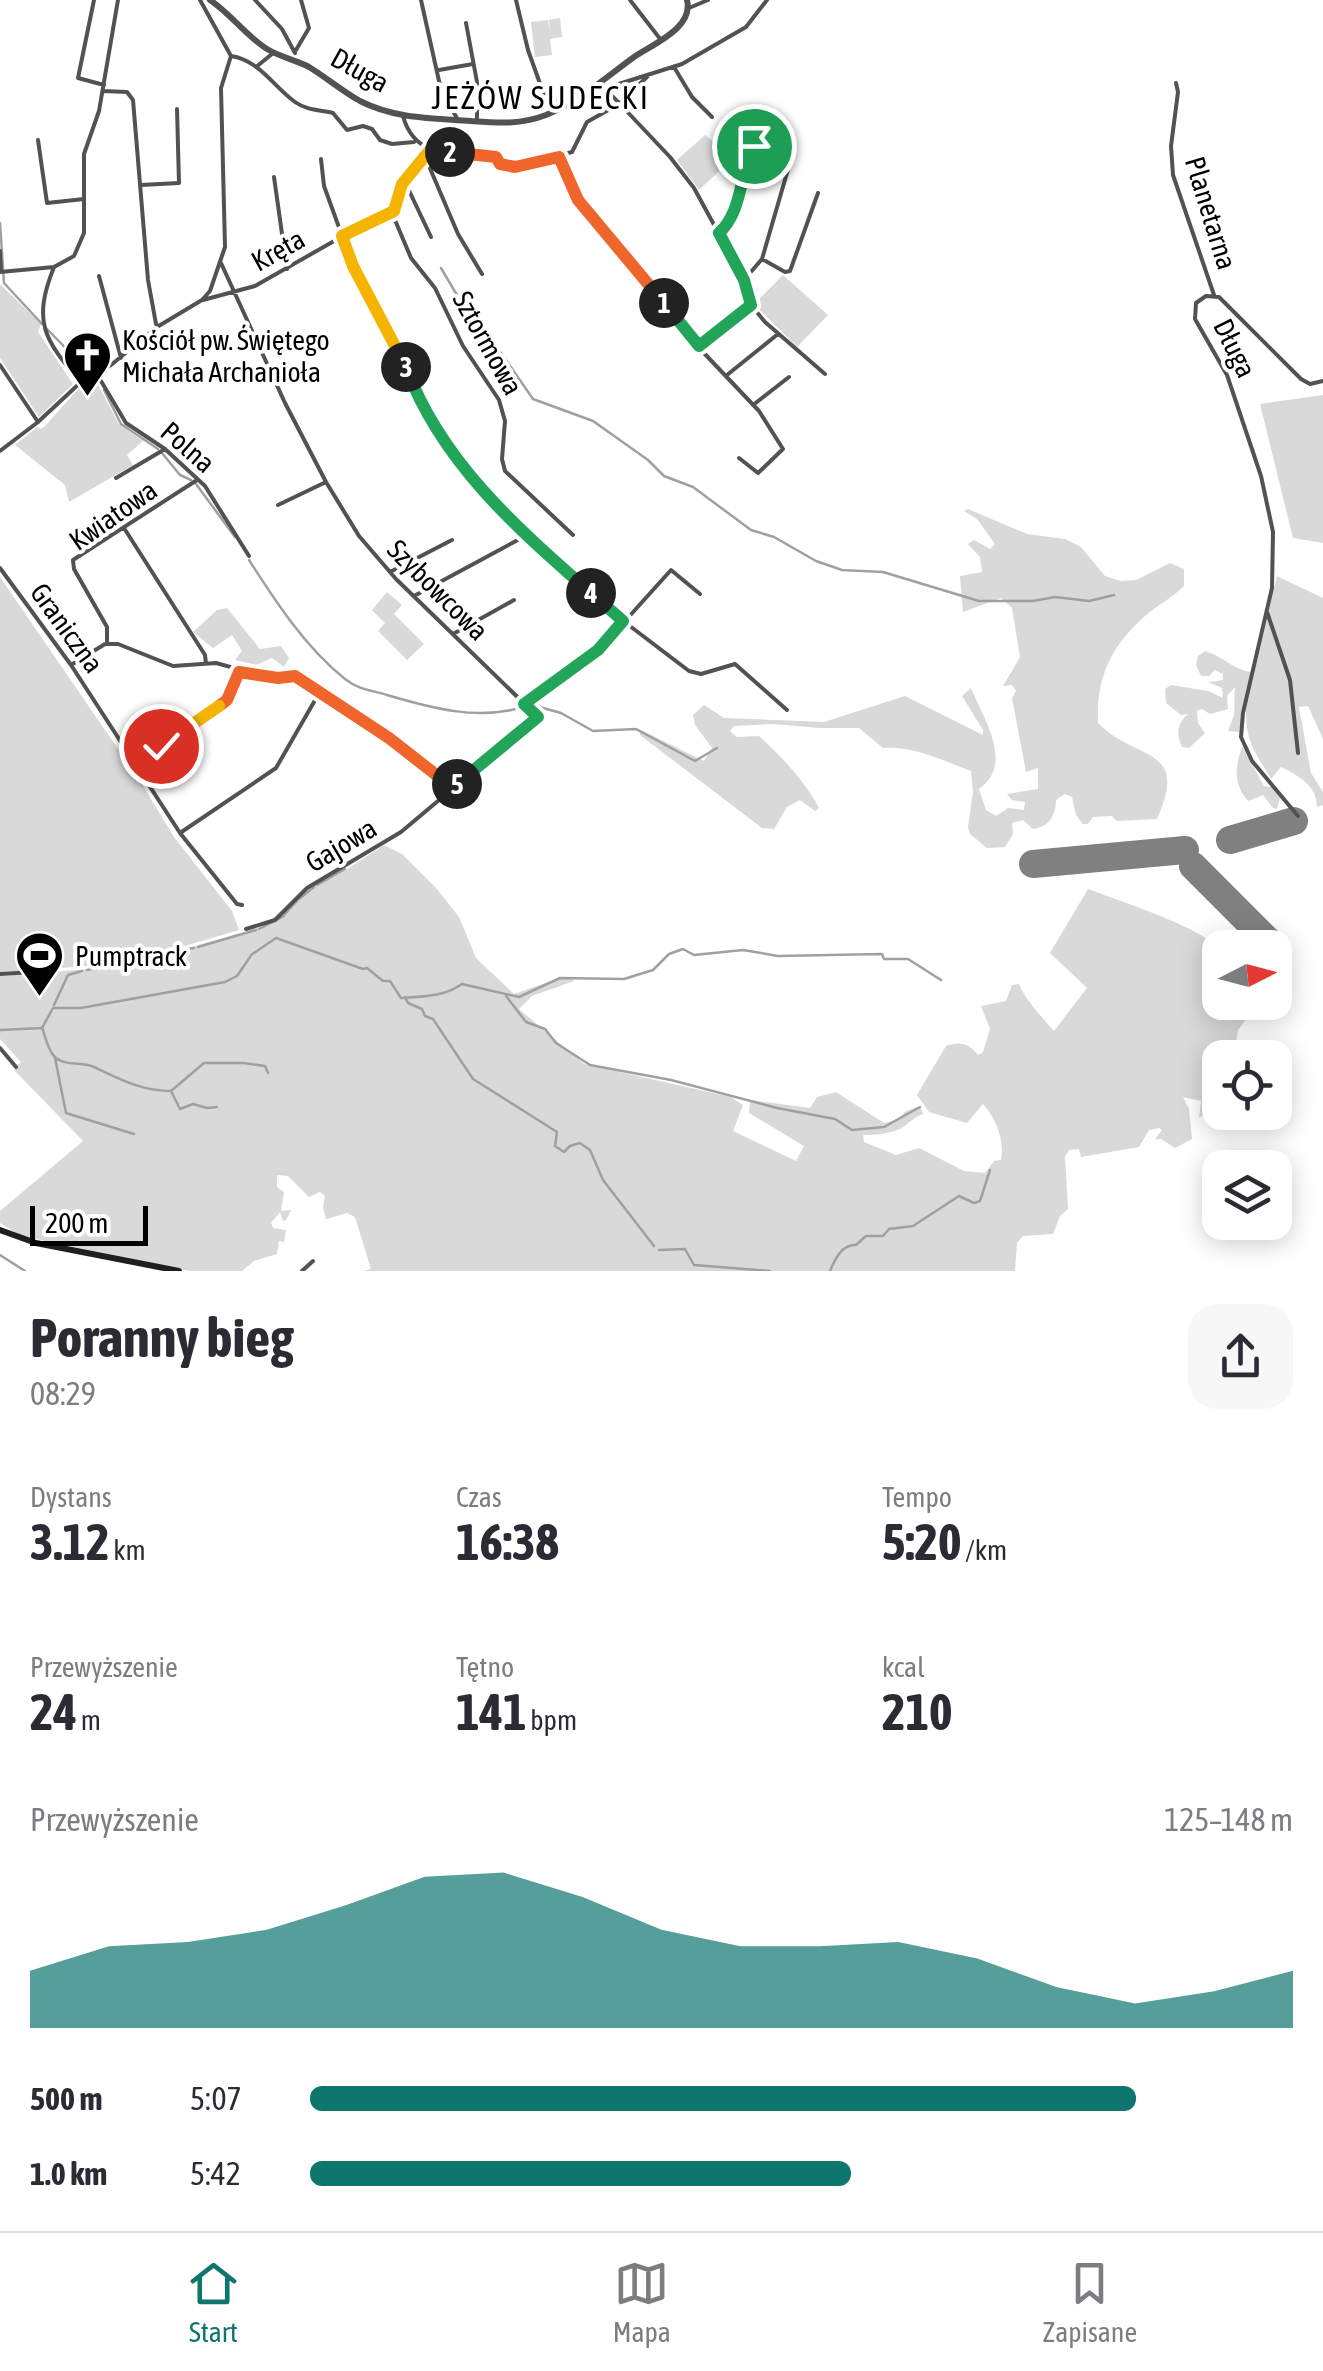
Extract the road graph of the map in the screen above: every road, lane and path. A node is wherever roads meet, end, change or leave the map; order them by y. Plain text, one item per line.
1 (94, 0) edge
2 (118, 0) edge
3 (200, 0) edge
4 (211, 0) edge
5 (255, 0) edge
6 (301, 0) edge
7 (421, 0) edge
8 (516, 0) edge
9 (630, 0) edge
10 (708, 0) edge
11 (766, 0) edge
12 (688, 4) edge
13 (466, 23) dead end
14 (661, 40) junction
15 (274, 52) junction
16 (231, 56) junction
17 (294, 56) junction
18 (474, 64) junction
19 (256, 67) junction
20 (674, 67) junction
21 (436, 71) junction
22 (650, 74) junction
23 (1176, 83) dead end
24 (604, 86) junction
25 (103, 88) junction
26 (619, 104) junction
27 (565, 106) junction
28 (177, 110) dead end
29 (403, 116) junction
30 (712, 117) dead end
31 (458, 120) junction
32 (478, 121) junction
33 (764, 137) dead end
34 (38, 140) dead end
35 (414, 142) junction
36 (430, 150) junction
37 (559, 157) junction
38 (321, 159) dead end
39 (426, 159) junction
40 (789, 166) dead end
41 (274, 177) dead end
42 (405, 182) junction
43 (141, 185) junction
44 (818, 193) dead end
45 (84, 199) junction
46 (392, 213) junction
47 (719, 233) junction
48 (342, 236) junction
49 (431, 237) dead end
50 (0, 251) edge
51 (762, 259) junction
52 (221, 263) junction
53 (54, 266) junction
54 (287, 269) junction
55 (3, 272) edge
56 (482, 274) dead end
57 (98, 276) dead end
58 (744, 280) junction
59 (234, 293) junction
60 (1214, 295) junction
61 (202, 300) junction
62 (751, 305) junction
63 (157, 327) junction
64 (778, 334) junction
65 (699, 346) junction
66 (122, 358) junction
67 (0, 365) edge
68 (96, 374) junction
69 (826, 374) dead end
70 (727, 375) junction
71 (789, 376) dead end
72 (1323, 381) edge
73 (81, 382) junction
74 (753, 406) junction
75 (38, 422) junction
76 (165, 449) junction
77 (0, 451) edge
78 (739, 458) dead end
79 (116, 478) dead end
80 (197, 480) junction
81 (326, 482) junction
82 (278, 505) dead end
83 (124, 528) junction
84 (527, 535) junction
85 (573, 536) dead end
86 (452, 540) dead end
87 (248, 556) dead end
88 (0, 568) edge
89 (390, 572) junction
90 (700, 594) dead end
91 (414, 596) junction
92 (514, 600) dead end
93 (1267, 612) junction
94 (623, 621) junction
95 (453, 635) junction
96 (107, 644) junction
97 (206, 664) junction
98 (71, 665) junction
99 (239, 672) junction
100 (319, 694) junction
101 (524, 704) junction
102 (788, 710) dead end
103 (1298, 753) dead end
104 (136, 762) junction
105 (453, 788) junction
106 (1298, 816) dead end
107 (180, 833) junction
108 (242, 905) dead end
109 (246, 929) dead end
110 (50, 970) dead end
111 (0, 974) edge
112 (0, 1048) edge
113 (16, 1067) dead end
114 (0, 1230) edge
115 (312, 1261) dead end
116 (179, 1271) edge
117 (302, 1271) edge

1 - 25 street
2 - 25 street
3 - 16 street
4 - 15 street, Długa
5 - 17 street
6 - 17 street
7 - 21 street
8 - 27 street
9 - 14 street
10 - 12 street, Długa
11 - 20 street
12 - 14 street, Długa
13 - 18 street
14 - 24 street, Długa
15 - 17 street, Długa
15 - 19 street
16 - 19 street
16 - 52 street
17 - 29 street, Długa
18 - 21 street
18 - 32 street
19 - 35 street
20 - 22 street
20 - 30 street
21 - 31 street
22 - 24 street
22 - 26 street
23 - 60 street, Planetarna
24 - 26 street
24 - 27 street, Długa
25 - 43 street
25 - 45 street
26 - 37 street
26 - 47 street
27 - 32 street, Długa
28 - 43 street
29 - 31 street, Długa
29 - 35 street
31 - 32 street, Długa
33 - 47 street
34 - 45 street
35 - 36 street
36 - 37 street
36 - 39 street
37 - 65 street
38 - 48 street
39 - 42 street
39 - 56 street
40 - 51 street
41 - 54 street
42 - 46 street
42 - 49 street
43 - 63 street
44 - 51 street
45 - 53 street
46 - 48 street, Kręta
46 - 85 street, Sztormowa
47 - 58 street
48 - 54 street, Kręta
48 - 84 street
50 - 55 street
51 - 58 street
52 - 59 street
52 - 61 street
53 - 55 street
53 - 73 street
54 - 59 street, Kręta
57 - 66 street
58 - 62 street
59 - 61 street, Kręta
59 - 81 street, Szybowcowa
60 - 72 street, Długa
60 - 93 street, Długa
61 - 63 street
62 - 64 street
62 - 65 street
63 - 66 street
64 - 69 street
64 - 70 street
65 - 70 street
66 - 68 street
67 - 75 street
68 - 73 street
68 - 76 street, Polna
70 - 74 street
71 - 74 street
73 - 75 street
74 - 78 street
75 - 77 street
76 - 79 street
76 - 80 street, Polna
80 - 83 street, Kwiatowa
80 - 87 street, Polna
81 - 82 street
81 - 89 street, Szybowcowa
83 - 96 street, Kwiatowa
83 - 97 street
84 - 91 street
84 - 94 street
86 - 89 street
88 - 98 street, Graniczna
89 - 91 street, Szybowcowa
90 - 94 street
91 - 95 street, Szybowcowa
92 - 95 street
93 - 103 street
93 - 106 street
94 - 101 street
94 - 102 street
95 - 101 street, Szybowcowa
96 - 97 street
96 - 98 street
97 - 99 street
98 - 104 street, Graniczna
99 - 100 street
99 - 104 street
100 - 105 street
100 - 107 street
101 - 105 street
104 - 107 street, Graniczna
105 - 109 street, Gajowa
107 - 108 street, Graniczna
110 - 111 street
112 - 113 street
114 - 116 main road
115 - 117 street

